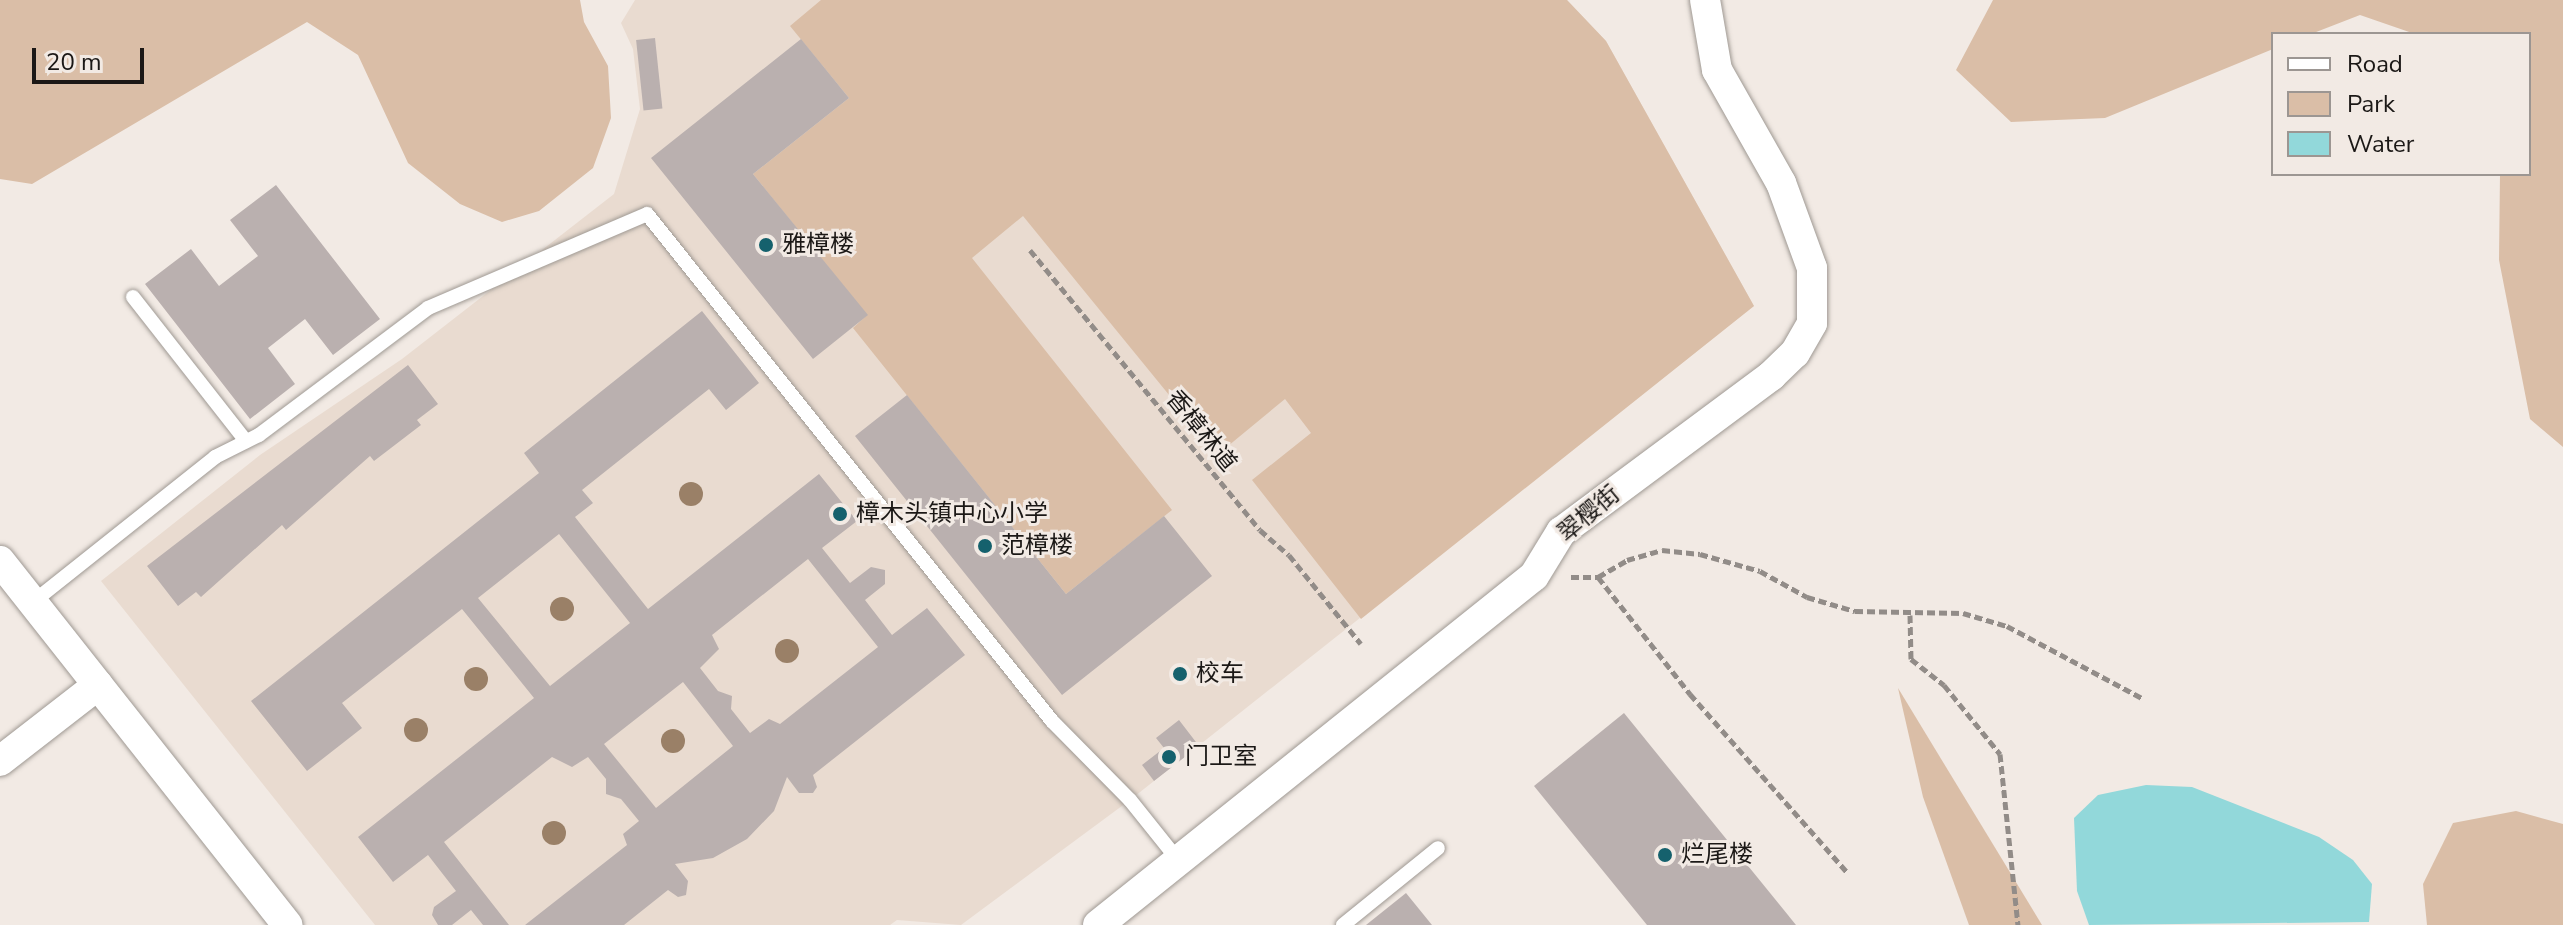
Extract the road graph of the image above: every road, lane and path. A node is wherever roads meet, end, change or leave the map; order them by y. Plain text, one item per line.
1 (1705, 0) edge
2 (1030, 250) dead end
3 (133, 297) dead end
4 (246, 441) junction
5 (0, 561) edge
6 (1534, 576) junction
7 (1598, 577) junction
8 (33, 602) junction
9 (1910, 615) junction
10 (1361, 644) dead end
11 (98, 685) junction
12 (2144, 699) dead end
13 (0, 761) edge
14 (1438, 848) dead end
15 (1178, 860) junction
16 (1847, 872) dead end
17 (287, 925) edge
18 (1098, 925) edge
19 (1343, 925) edge
20 (2018, 925) edge

1 - 6 street, 翠樱街
2 - 10 path, 香樟林道
3 - 4 lane
4 - 8 lane
4 - 15 lane
5 - 8 street
6 - 7 path
6 - 15 street, 翠樱街
7 - 9 path
7 - 16 path
8 - 11 street
9 - 12 path
9 - 20 path
11 - 13 street
11 - 17 street
14 - 19 lane
15 - 18 street, 翠樱街

